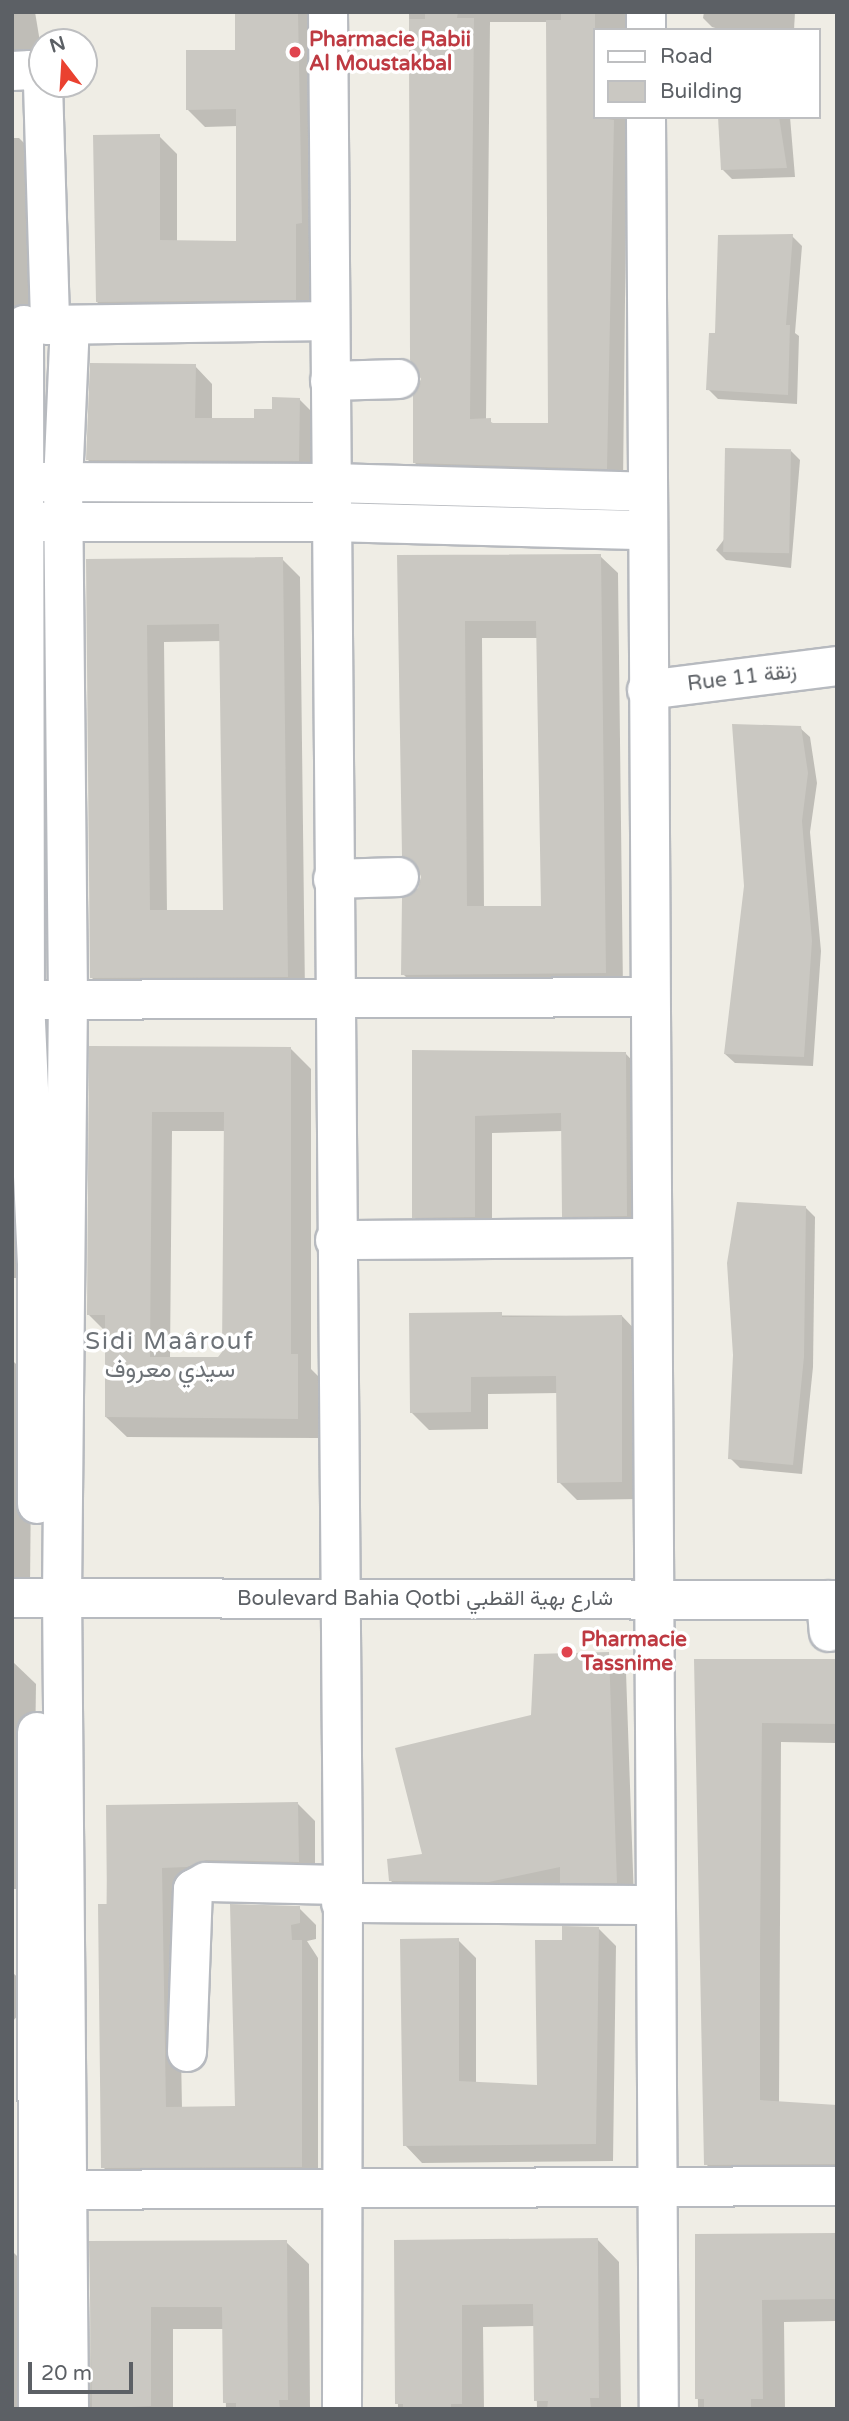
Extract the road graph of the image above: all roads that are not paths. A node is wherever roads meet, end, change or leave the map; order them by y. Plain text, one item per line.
1 (328, 12) edge
2 (42, 98) edge
3 (646, 119) edge
4 (330, 321) junction
5 (39, 325) edge
6 (399, 379) dead end
7 (330, 381) junction
8 (34, 482) edge
9 (331, 483) junction
10 (646, 492) junction
11 (34, 522) edge
12 (331, 522) junction
13 (646, 530) junction
14 (837, 666) edge
15 (648, 690) junction
16 (399, 877) dead end
17 (333, 879) junction
18 (649, 997) junction
19 (334, 999) junction
20 (19, 1000) edge
21 (68, 1000) junction
22 (651, 1238) junction
23 (335, 1240) junction
24 (24, 1263) edge
25 (24, 1322) edge
26 (37, 1598) edge
27 (337, 1599) junction
28 (653, 1600) junction
29 (830, 1611) edge
30 (342, 1894) junction
31 (655, 1905) junction
32 (187, 2052) dead end
33 (837, 2186) edge
34 (657, 2187) junction
35 (341, 2189) junction
36 (39, 2190) edge
37 (38, 2409) edge
38 (69, 2409) edge
39 (342, 2409) edge
40 (659, 2409) edge

1 - 4 street
2 - 5 street
3 - 10 street
4 - 5 street
4 - 7 street
5 - 8 street
6 - 7 street
7 - 9 street
8 - 9 street
8 - 11 street
9 - 10 street
9 - 12 street
10 - 13 street
11 - 12 street
11 - 20 street
11 - 21 street
12 - 13 street
12 - 17 street
13 - 15 street
14 - 15 street, Rue 11 زنقة
15 - 18 street
16 - 17 street
17 - 19 street
18 - 19 street
18 - 22 street
19 - 21 street
19 - 23 street
20 - 21 street
20 - 24 street
21 - 26 street
22 - 23 street
22 - 28 street
23 - 27 street
24 - 25 street
25 - 26 street
26 - 27 street, Boulevard Bahia Qotbi شارع بهية القطبي
26 - 36 street
27 - 28 street, Boulevard Bahia Qotbi شارع بهية القطبي
27 - 30 street
28 - 29 street, Boulevard Bahia Qotbi شارع بهية القطبي
28 - 31 street
30 - 31 street
30 - 32 street
30 - 35 street
31 - 34 street
33 - 34 street
34 - 35 street
34 - 40 street
35 - 36 street
35 - 39 street
36 - 37 street
36 - 38 street

